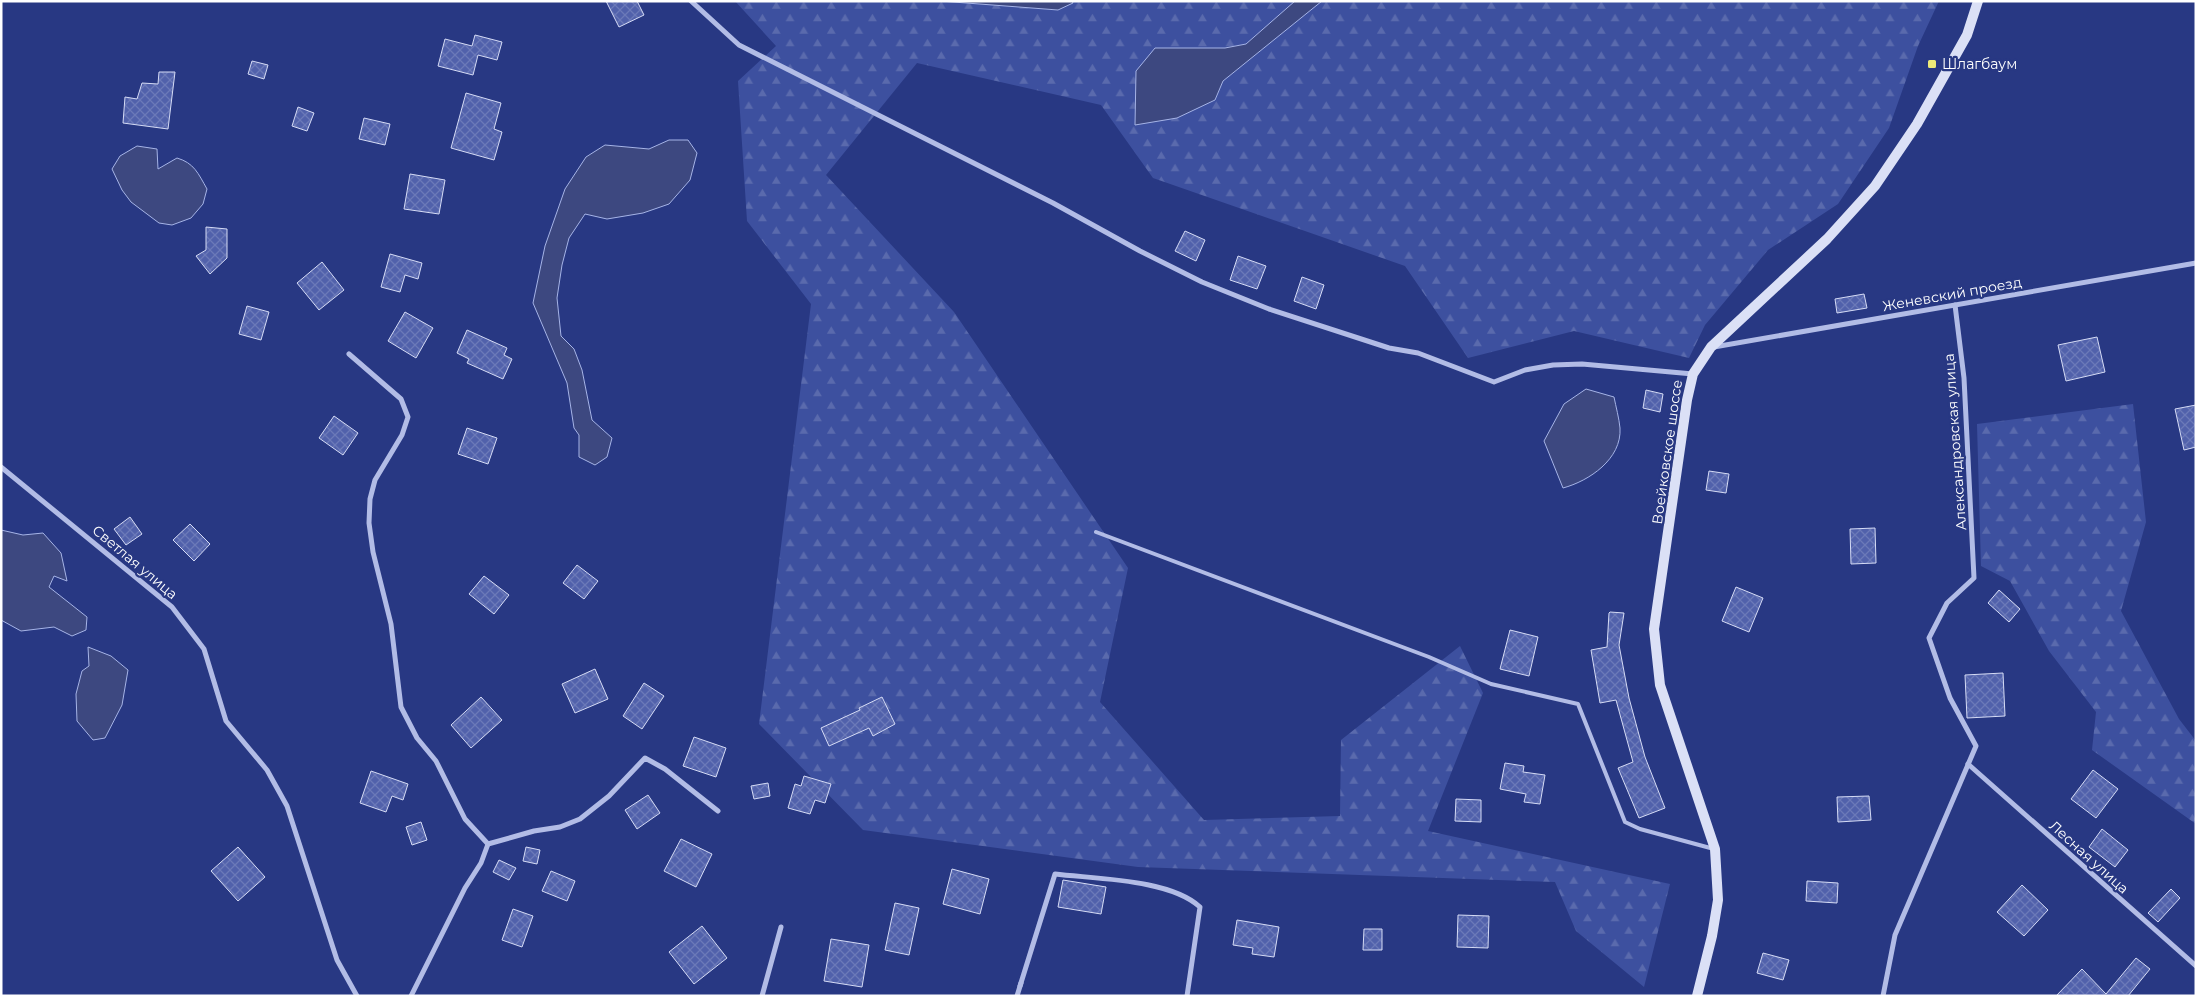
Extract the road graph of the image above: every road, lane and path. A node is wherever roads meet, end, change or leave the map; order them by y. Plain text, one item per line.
1 (691, 1) edge
2 (1978, 1) edge
3 (2196, 263) edge
4 (1955, 305) junction
5 (1711, 347) junction
6 (349, 354) dead end
7 (1693, 374) junction
8 (1, 467) edge
9 (1096, 532) dead end
10 (1968, 764) junction
11 (718, 811) dead end
12 (488, 844) junction
13 (1715, 849) junction
14 (781, 927) dead end
15 (2196, 966) edge
16 (1023, 976) dead end
17 (1020, 986) junction
18 (357, 996) edge
19 (411, 996) edge
20 (762, 996) edge
21 (1017, 996) edge
22 (1187, 996) edge
23 (1697, 996) edge
24 (1883, 996) edge

1 - 7 street
2 - 5 street, Воейковское шоссе
3 - 4 street, Женевский проезд
4 - 5 street, Женевский проезд
4 - 10 street, Александровская улица
5 - 7 street, Воейковское шоссе
6 - 12 street
7 - 13 street, Воейковское шоссе
8 - 18 street, Светлая улица
9 - 13 lane
10 - 15 street, Лесная улица
10 - 24 street
11 - 12 street
12 - 19 street
13 - 23 street, Воейковское шоссе
14 - 20 street
16 - 17 street
17 - 21 street
17 - 22 street

